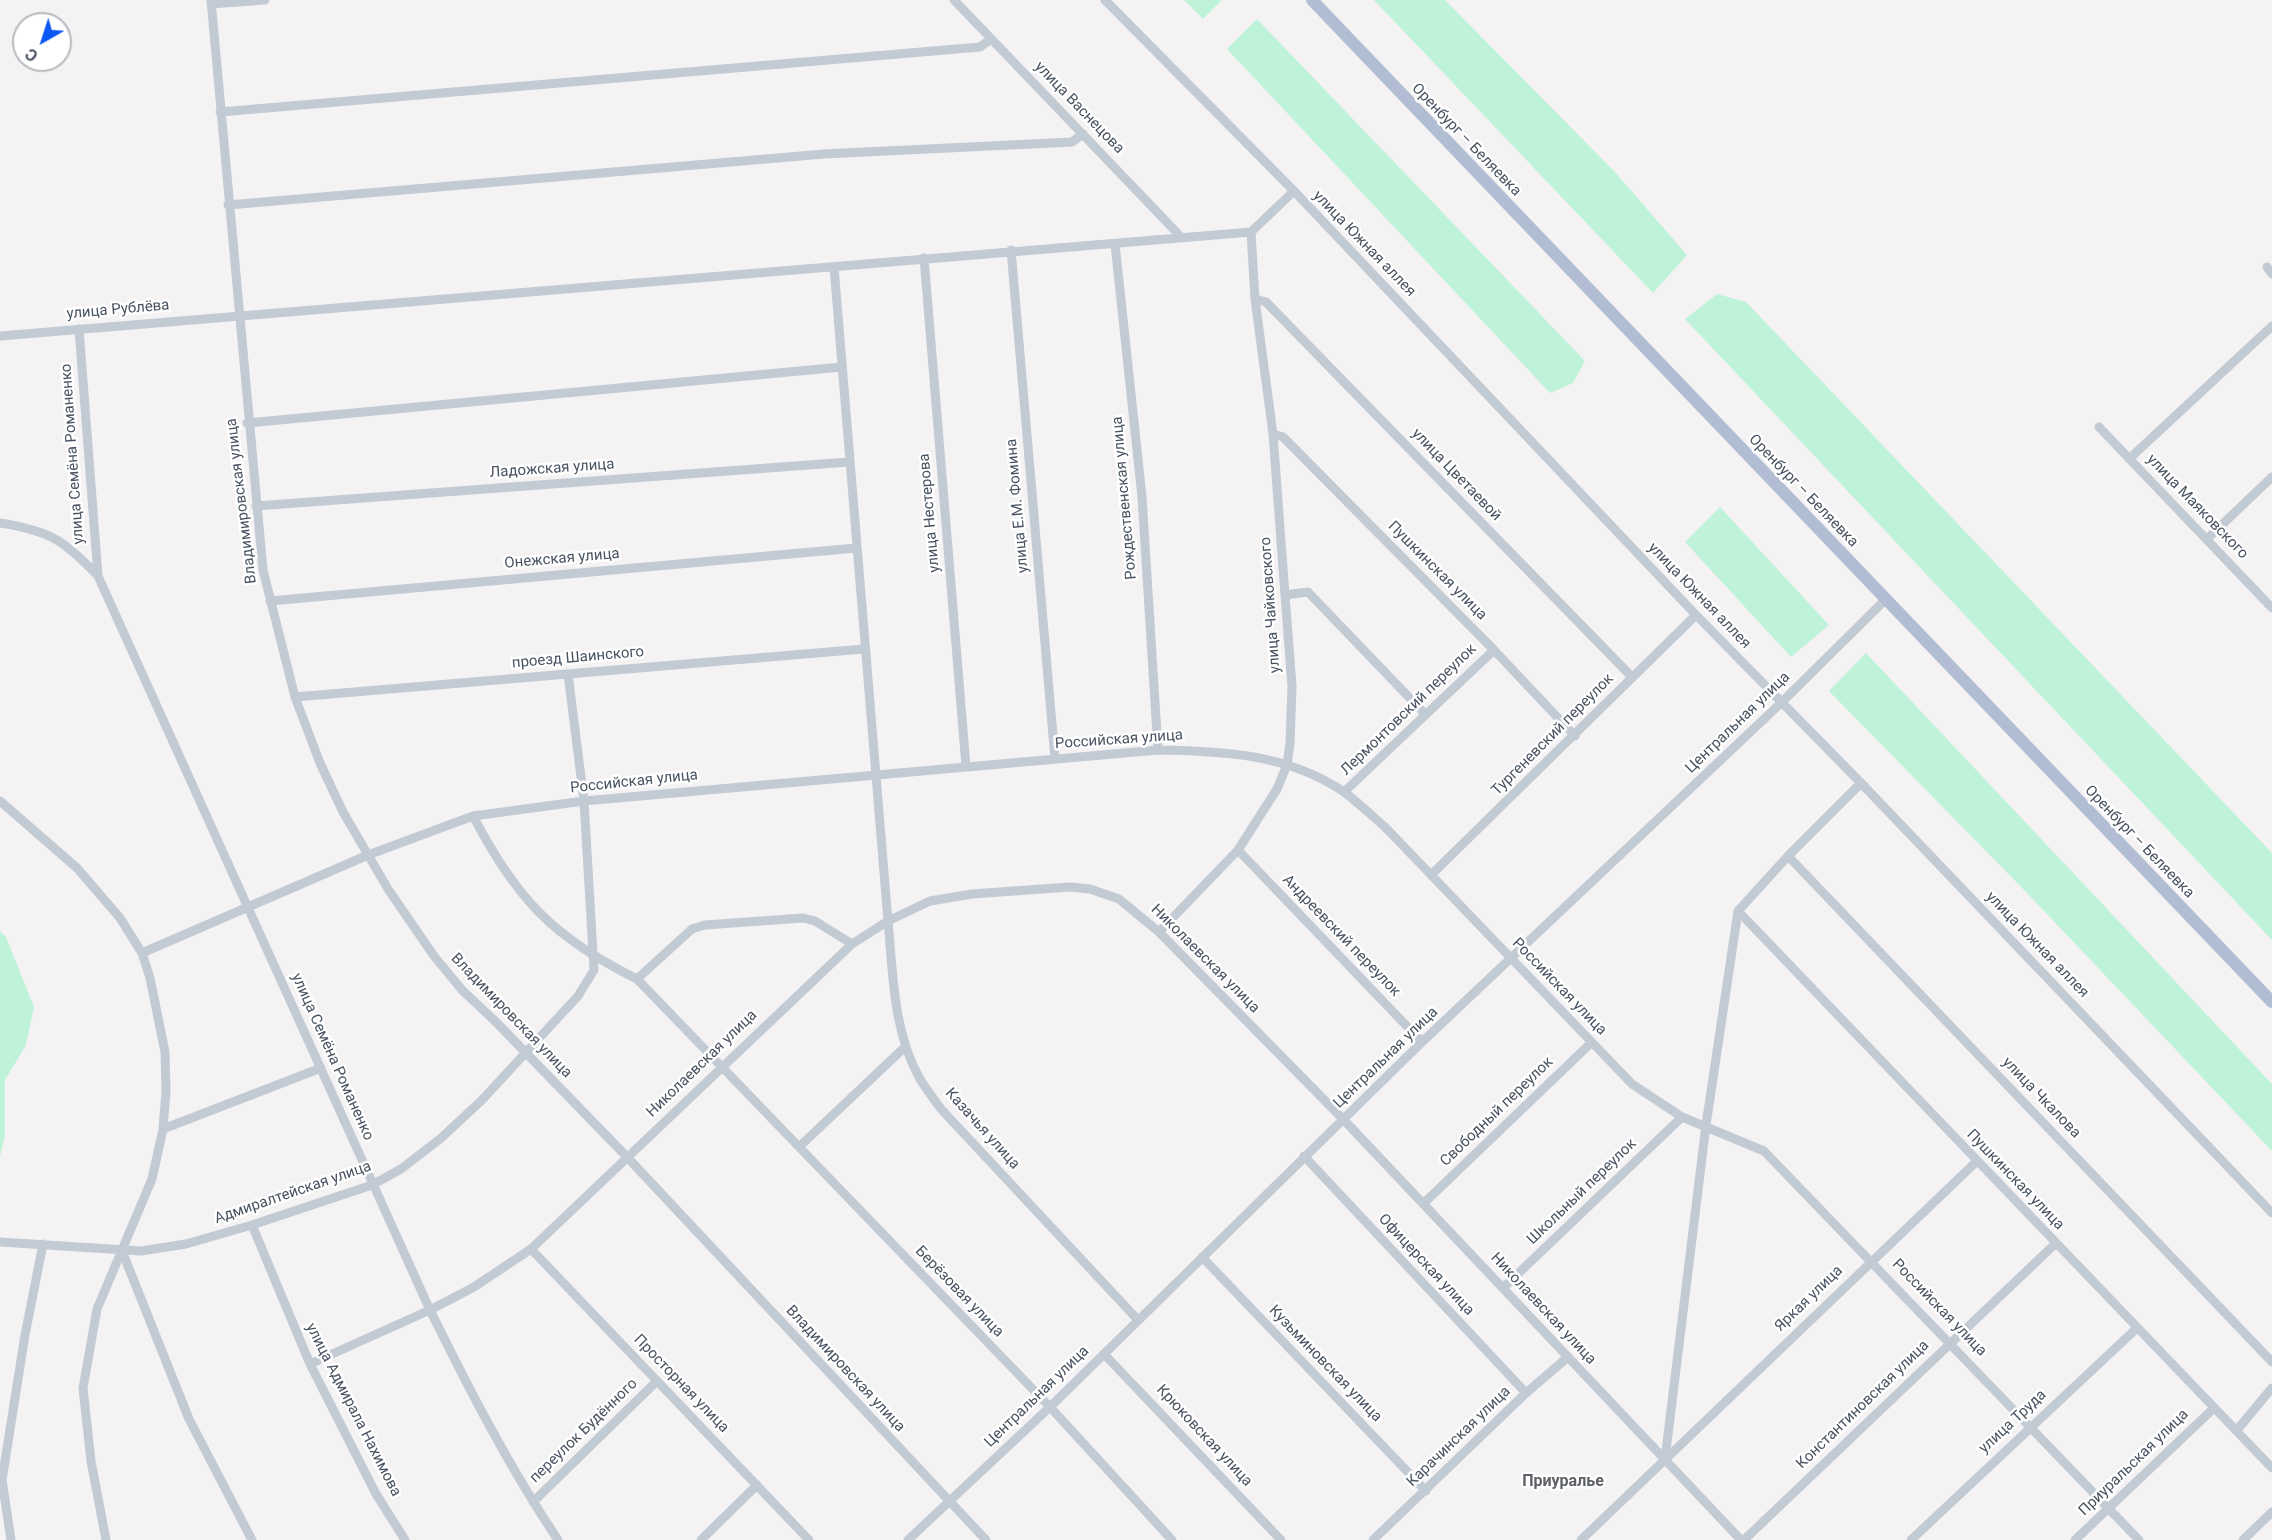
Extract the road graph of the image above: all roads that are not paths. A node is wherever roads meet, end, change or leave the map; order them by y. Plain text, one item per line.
1 (265, 0) edge
2 (954, 0) edge
3 (1105, 0) edge
4 (1311, 0) edge
5 (211, 2) edge
6 (991, 39) junction
7 (220, 111) junction
8 (1083, 135) junction
9 (1294, 191) junction
10 (228, 205) junction
11 (1251, 232) junction
12 (1182, 238) junction
13 (1115, 244) junction
14 (1011, 250) junction
15 (924, 258) junction
16 (834, 267) junction
17 (1255, 300) junction
18 (239, 315) junction
19 (2272, 326) edge
20 (79, 329) junction
21 (0, 336) edge
22 (842, 367) junction
23 (247, 423) junction
24 (2099, 427) dead end
25 (1273, 434) junction
26 (2129, 459) junction
27 (849, 462) junction
28 (2272, 477) edge
29 (256, 507) junction
30 (0, 523) edge
31 (2208, 538) junction
32 (856, 548) junction
33 (98, 576) junction
34 (1285, 595) junction
35 (1886, 599) junction
36 (270, 601) junction
37 (2272, 608) edge
38 (1696, 615) junction
39 (864, 649) junction
40 (1494, 650) junction
41 (568, 674) junction
42 (1632, 677) junction
43 (295, 697) junction
44 (1781, 703) junction
45 (1426, 715) junction
46 (1575, 736) junction
47 (1158, 750) junction
48 (1055, 759) junction
49 (1287, 765) junction
50 (966, 766) junction
51 (874, 774) junction
52 (1861, 783) junction
53 (1344, 792) junction
54 (0, 801) edge
55 (584, 801) junction
56 (473, 816) junction
57 (1238, 850) junction
58 (368, 855) junction
59 (1788, 856) junction
60 (1431, 875) junction
61 (248, 908) junction
62 (1738, 911) junction
63 (888, 921) junction
64 (1159, 932) junction
65 (852, 944) junction
66 (142, 953) junction
67 (595, 958) junction
68 (1512, 960) junction
69 (638, 979) junction
70 (2272, 1002) edge
71 (1422, 1042) junction
72 (1592, 1043) junction
73 (906, 1046) junction
74 (527, 1054) junction
75 (721, 1066) junction
76 (321, 1068) junction
77 (1682, 1117) junction
78 (1343, 1119) junction
79 (1706, 1125) junction
80 (163, 1129) junction
81 (800, 1146) junction
82 (1304, 1156) junction
83 (627, 1157) junction
84 (1976, 1162) junction
85 (372, 1185) junction
86 (1424, 1204) junction
87 (2272, 1213) edge
88 (252, 1225) junction
89 (0, 1242) edge
90 (2056, 1243) junction
91 (43, 1244) junction
92 (531, 1249) junction
93 (122, 1251) junction
94 (1202, 1257) junction
95 (1872, 1260) junction
96 (1503, 1288) junction
97 (430, 1310) junction
98 (1138, 1320) junction
99 (2137, 1328) junction
100 (1950, 1342) junction
101 (1104, 1354) junction
102 (1568, 1357) junction
103 (2272, 1362) edge
104 (310, 1364) junction
105 (657, 1380) junction
106 (2272, 1388) edge
107 (1526, 1393) junction
108 (1050, 1407) junction
109 (2214, 1408) junction
110 (2031, 1425) junction
111 (2237, 1430) junction
112 (1665, 1459) junction
113 (2272, 1468) edge
114 (757, 1485) junction
115 (1426, 1491) junction
116 (949, 1501) junction
117 (533, 1502) junction
118 (2108, 1508) junction
119 (2272, 1512) edge
120 (11, 1540) edge
121 (106, 1540) edge
122 (252, 1540) edge
123 (405, 1540) edge
124 (558, 1540) edge
125 (701, 1540) edge
126 (809, 1540) edge
127 (908, 1540) edge
128 (986, 1540) edge
129 (1172, 1540) edge
130 (1281, 1540) edge
131 (1373, 1540) edge
132 (1581, 1540) edge
133 (1742, 1540) edge
134 (1911, 1540) edge
135 (2075, 1540) edge
136 (2139, 1540) edge
137 (2243, 1540) edge

1 - 5 street
2 - 6 street, улица Васнецова
3 - 9 street, улица Южная аллея
4 - 35 main road, Оренбург – Беляевка
5 - 7 street, Владимировская улица
6 - 7 street
6 - 8 street, улица Васнецова
7 - 10 street, Владимировская улица
8 - 10 street
8 - 12 street, улица Васнецова
9 - 11 street
9 - 38 street, улица Южная аллея
10 - 18 street, Владимировская улица
11 - 12 street, улица Рублёва
11 - 17 street, улица Чайковского
12 - 13 street, улица Рублёва
13 - 14 street, улица Рублёва
13 - 47 street, Рождественская улица
14 - 15 street, улица Рублёва
14 - 48 street, улица Е.М. Фомина
15 - 16 street, улица Рублёва
15 - 50 street, улица Нестерова
16 - 18 street, улица Рублёва
16 - 22 street
17 - 25 street, улица Чайковского
17 - 42 street, улица Цветаевой
18 - 20 street, улица Рублёва
18 - 23 street, Владимировская улица
19 - 26 street
20 - 21 street, улица Рублёва
20 - 33 street, улица Семёна Романенко
22 - 23 street
22 - 27 street
23 - 29 street, Владимировская улица
24 - 26 street, улица Маяковского
25 - 34 street, улица Чайковского
25 - 40 street, Пушкинская улица
26 - 31 street, улица Маяковского
27 - 29 street, Ладожская улица
27 - 32 street
28 - 31 street
29 - 36 street, Владимировская улица
30 - 33 street, улица Семёна Романенко
31 - 37 street, улица Маяковского
32 - 36 street, Онежская улица
32 - 39 street
33 - 61 street, улица Семёна Романенко
34 - 45 street
34 - 49 street, улица Чайковского
35 - 44 street, Центральная улица
35 - 70 main road, Оренбург – Беляевка
36 - 43 street, Владимировская улица
38 - 42 street, Тургеневский переулок
38 - 44 street, улица Южная аллея
39 - 41 street, проезд Шаинского
39 - 51 street
40 - 45 street, Лермонтовский переулок
40 - 46 street, Пушкинская улица
41 - 43 street, проезд Шаинского
41 - 55 street, Адмиралтейская улица
42 - 46 street, Тургеневский переулок
43 - 58 street, Владимировская улица
44 - 52 street, улица Южная аллея
44 - 68 street, Центральная улица
45 - 53 street, Лермонтовский переулок
46 - 60 street, Тургеневский переулок
47 - 48 street, Российская улица
47 - 49 street, Российская улица
48 - 50 street, Российская улица
49 - 53 street, Российская улица
49 - 57 street, улица Чайковского
50 - 51 street, Российская улица
51 - 55 street, Российская улица
51 - 63 street, Казачья улица
52 - 59 street
52 - 87 street, улица Южная аллея
53 - 60 street, Российская улица
54 - 66 street
55 - 56 street, Российская улица
55 - 67 street, Адмиралтейская улица
56 - 58 street, Российская улица
56 - 67 street
57 - 64 street, улица Чайковского
57 - 71 street, Андреевский переулок
58 - 61 street, Российская улица
58 - 74 street, Владимировская улица
59 - 62 street
59 - 103 street, улица Чкалова
60 - 68 street, Российская улица
61 - 66 street, Российская улица
61 - 76 street, улица Семёна Романенко
62 - 79 street
62 - 84 street, Пушкинская улица
63 - 64 street, Николаевская улица
63 - 65 street, Николаевская улица
63 - 73 street, Казачья улица
64 - 78 street, Николаевская улица
65 - 69 street
65 - 75 street, Николаевская улица
66 - 80 street
67 - 69 street
67 - 74 street, Адмиралтейская улица
68 - 71 street, Центральная улица
68 - 72 street, Российская улица
69 - 75 street, Берёзовая улица
71 - 78 street, Центральная улица
72 - 77 street, Российская улица
72 - 86 street, Свободный переулок
73 - 81 street
73 - 98 street, Казачья улица
74 - 83 street, Владимировская улица
74 - 85 street, Адмиралтейская улица
75 - 81 street, Берёзовая улица
75 - 83 street, Николаевская улица
76 - 80 street
76 - 85 street, улица Семёна Романенко
77 - 79 street, Российская улица
77 - 96 street, Школьный переулок
78 - 82 street, Центральная улица
78 - 86 street, Николаевская улица
79 - 95 street, Российская улица
79 - 112 street
80 - 93 street
81 - 108 street, Берёзовая улица
82 - 94 street, Центральная улица
82 - 107 street, Офицерская улица
83 - 92 street, Николаевская улица
83 - 116 street, Владимировская улица
84 - 90 street, Пушкинская улица
84 - 95 street, Яркая улица
85 - 88 street, Адмиралтейская улица
85 - 97 street, улица Семёна Романенко
86 - 96 street, Николаевская улица
88 - 93 street, Адмиралтейская улица
88 - 104 street, улица Адмирала Нахимова
89 - 91 street, Адмиралтейская улица
90 - 99 street, Пушкинская улица
90 - 100 street, Константиновская улица
91 - 93 street, Адмиралтейская улица
91 - 120 street
92 - 97 street, Николаевская улица
92 - 105 street, Просторная улица
93 - 121 street
93 - 122 street
94 - 98 street, Центральная улица
94 - 115 street, Кузьминовская улица
95 - 100 street, Российская улица
95 - 112 street, Яркая улица
96 - 102 street, Николаевская улица
97 - 104 street, Николаевская улица
97 - 117 street, улица Семёна Романенко
98 - 101 street, Центральная улица
99 - 109 street, Пушкинская улица
99 - 110 street, улица Труда
100 - 110 street, Российская улица
100 - 133 street, Константиновская улица
101 - 108 street, Центральная улица
101 - 130 street, Крюковская улица
102 - 107 street, Карачинская улица
102 - 112 street, Николаевская улица
104 - 123 street, улица Адмирала Нахимова
105 - 114 street, Просторная улица
105 - 117 street, переулок Будённого
106 - 111 street
107 - 115 street, Карачинская улица
108 - 116 street, Центральная улица
108 - 129 street, Берёзовая улица
109 - 111 street, Пушкинская улица
109 - 118 street, Приуральская улица
110 - 118 street, Российская улица
110 - 134 street, улица Труда
111 - 113 street, Пушкинская улица
112 - 132 street, Яркая улица
112 - 133 street, Николаевская улица
114 - 125 street
114 - 126 street, Просторная улица
115 - 131 street, Карачинская улица
116 - 127 street, Центральная улица
116 - 128 street, Владимировская улица
117 - 124 street, улица Семёна Романенко
118 - 135 street, Приуральская улица
118 - 136 street, Российская улица
119 - 137 street

